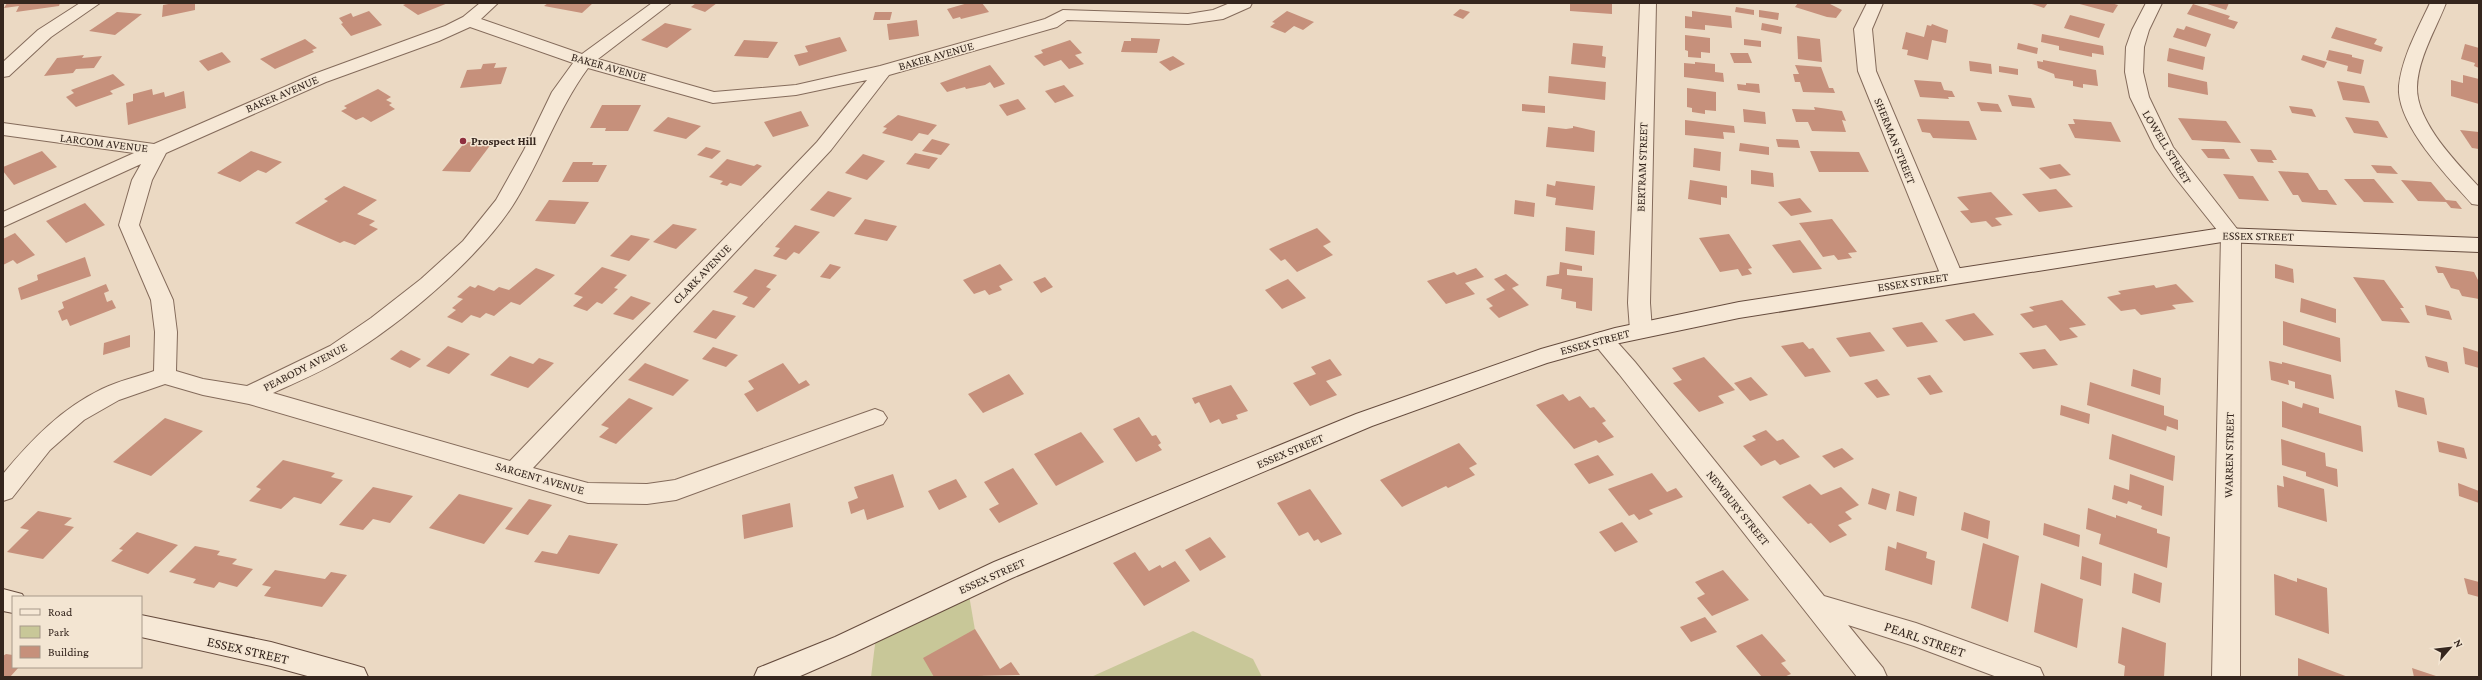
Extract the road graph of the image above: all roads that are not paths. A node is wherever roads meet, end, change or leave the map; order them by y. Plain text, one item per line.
1 (92, 3) edge
2 (490, 3) edge
3 (663, 3) edge
4 (1077, 3) edge
5 (1244, 3) edge
6 (1648, 3) edge
7 (1875, 3) edge
8 (2154, 3) edge
9 (2438, 3) edge
10 (1063, 15) junction
11 (469, 21) junction
12 (584, 61) junction
13 (883, 71) junction
14 (3, 72) edge
15 (3, 129) edge
16 (158, 150) junction
17 (2479, 199) edge
18 (3, 220) edge
19 (2231, 234) junction
20 (2479, 245) edge
21 (1952, 276) junction
22 (1641, 330) junction
23 (1602, 340) junction
24 (165, 376) junction
25 (249, 395) junction
26 (875, 418) dead end
27 (515, 471) junction
28 (3, 491) edge
29 (1818, 605) junction
30 (142, 626) edge
31 (354, 677) edge
32 (768, 677) edge
33 (1873, 677) edge
34 (2030, 677) edge
35 (2226, 677) edge

1 - 14 street
2 - 11 street
3 - 12 street, PEABODY AVENUE
4 - 10 street, BAKER AVENUE
5 - 10 street
6 - 22 street, BERTRAM STREET
7 - 21 street, SHERMAN STREET
8 - 19 street, LOWELL STREET
9 - 17 street
10 - 13 street, BAKER AVENUE
11 - 12 street, BAKER AVENUE
11 - 16 street, BAKER AVENUE
12 - 13 street, BAKER AVENUE
12 - 25 street, PEABODY AVENUE
13 - 27 street, CLARK AVENUE
15 - 16 street, LARCOM AVENUE
16 - 18 street, BAKER AVENUE
16 - 24 street, LARCOM AVENUE
19 - 20 street, ESSEX STREET
19 - 21 street, ESSEX STREET
19 - 35 street, WARREN STREET
21 - 22 street, ESSEX STREET
22 - 23 street, ESSEX STREET
23 - 29 street, NEWBURY STREET
23 - 32 street, ESSEX STREET
24 - 25 street, PEABODY AVENUE
24 - 28 street
25 - 27 street, SARGENT AVENUE
26 - 27 street, SARGENT AVENUE
29 - 33 street, NEWBURY STREET
29 - 34 street, PEARL STREET
30 - 31 street, ESSEX STREET

